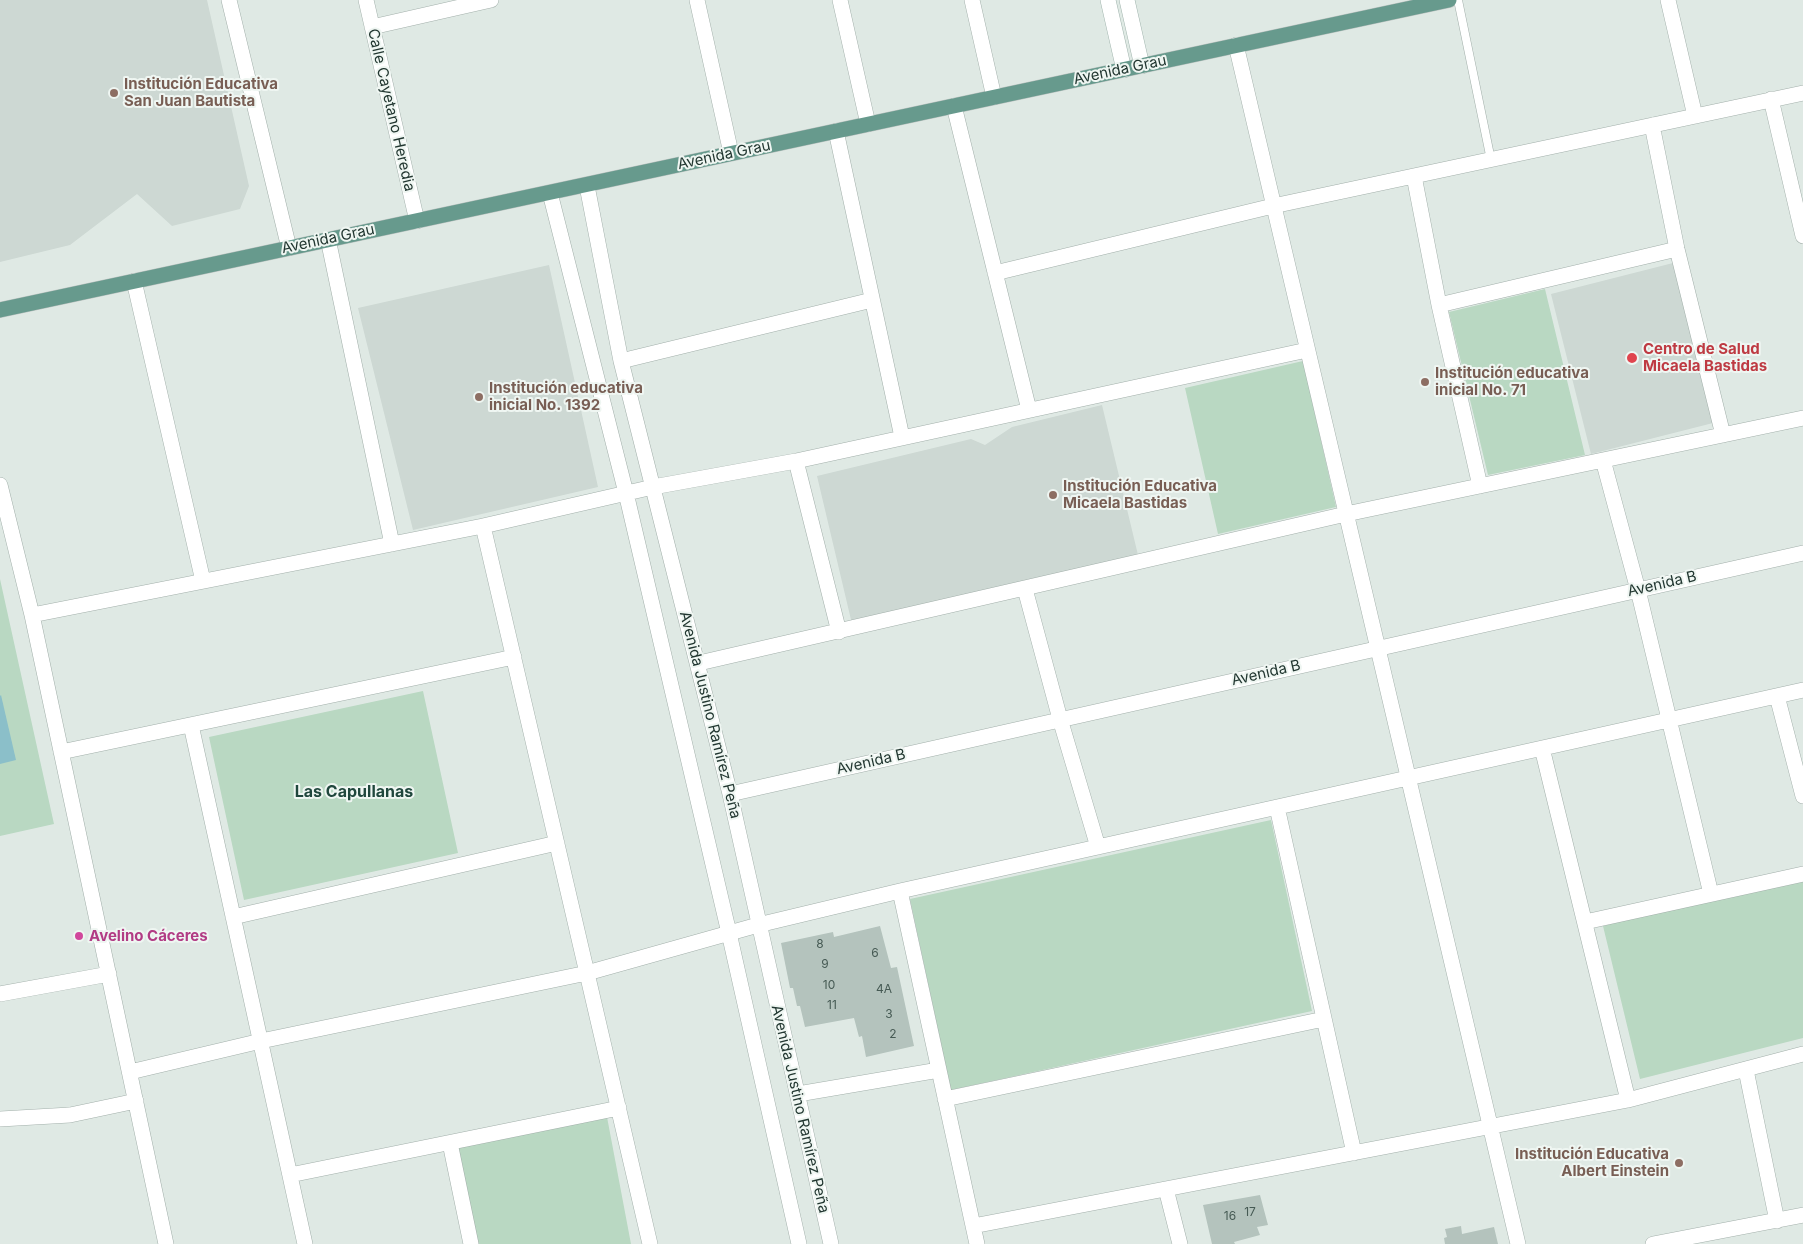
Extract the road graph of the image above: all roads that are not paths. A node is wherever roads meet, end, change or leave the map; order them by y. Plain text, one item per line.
1 (230, 0) edge
2 (366, 0) edge
3 (491, 0) edge
4 (697, 0) edge
5 (840, 0) edge
6 (972, 0) edge
7 (1108, 0) edge
8 (1127, 0) edge
9 (1448, 0) edge
10 (1458, 0) edge
11 (1668, 0) edge
12 (372, 27) junction
13 (1236, 45) junction
14 (1142, 66) junction
15 (1124, 70) junction
16 (1803, 93) edge
17 (994, 97) junction
18 (1771, 99) junction
19 (954, 106) junction
20 (1695, 116) junction
21 (868, 124) junction
22 (1652, 125) junction
23 (836, 131) junction
24 (731, 153) junction
25 (1492, 160) junction
26 (1414, 176) junction
27 (587, 186) junction
28 (550, 193) junction
29 (1273, 206) junction
30 (417, 220) junction
31 (1803, 236) edge
32 (328, 239) junction
33 (289, 248) junction
34 (1677, 249) junction
35 (995, 273) junction
36 (134, 281) junction
37 (872, 300) junction
38 (1439, 305) junction
39 (0, 310) edge
40 (1307, 350) junction
41 (621, 361) junction
42 (1029, 410) junction
43 (1803, 418) edge
44 (1723, 435) junction
45 (902, 437) junction
46 (796, 460) junction
47 (1604, 460) junction
48 (0, 485) edge
49 (1480, 486) junction
50 (653, 487) junction
51 (626, 493) junction
52 (1346, 514) junction
53 (483, 526) junction
54 (392, 544) junction
55 (1803, 553) edge
56 (203, 581) junction
57 (1025, 588) junction
58 (1638, 590) junction
59 (32, 615) junction
60 (839, 632) junction
61 (1377, 648) junction
62 (514, 657) junction
63 (698, 663) junction
64 (1803, 690) edge
65 (1777, 696) junction
66 (1060, 718) junction
67 (1670, 720) junction
68 (191, 725) junction
69 (1542, 748) junction
70 (61, 752) junction
71 (1408, 778) junction
72 (730, 794) junction
73 (1803, 796) edge
74 (1277, 807) junction
75 (557, 843) junction
76 (1098, 847) junction
77 (1803, 874) edge
78 (900, 891) junction
79 (1711, 894) junction
80 (233, 917) junction
81 (1584, 922) junction
82 (758, 925) junction
83 (729, 933) junction
84 (587, 972) junction
85 (109, 974) junction
86 (0, 994) edge
87 (1324, 1019) junction
88 (261, 1041) junction
89 (1803, 1054) edge
90 (939, 1070) junction
91 (1746, 1070) junction
92 (130, 1072) junction
93 (798, 1094) junction
94 (945, 1099) junction
95 (1628, 1100) junction
96 (136, 1101) junction
97 (619, 1108) junction
98 (0, 1119) edge
99 (1490, 1126) junction
100 (450, 1143) junction
101 (1354, 1153) junction
102 (290, 1176) junction
103 (1166, 1189) junction
104 (1803, 1215) edge
105 (1777, 1221) junction
106 (973, 1226) junction
107 (166, 1244) edge
108 (305, 1244) edge
109 (471, 1244) edge
110 (650, 1244) edge
111 (799, 1244) edge
112 (831, 1244) edge
113 (977, 1244) edge
114 (1180, 1244) edge
115 (1518, 1244) edge
116 (1653, 1244) edge

1 - 33 street
2 - 12 street, Calle Cayetano Heredia
3 - 12 street
4 - 24 street
5 - 21 street
6 - 17 street
7 - 15 street
8 - 14 street
9 - 13 main road, Avenida Grau
10 - 25 lane
11 - 20 street
12 - 30 street, Calle Cayetano Heredia
13 - 14 main road, Avenida Grau
13 - 29 street
14 - 15 main road, Avenida Grau
15 - 17 main road, Avenida Grau
16 - 18 street
17 - 19 main road, Avenida Grau
18 - 20 street
18 - 31 street
19 - 21 main road, Avenida Grau
19 - 35 street
20 - 22 street
21 - 23 main road, Avenida Grau
22 - 25 street
22 - 34 street
23 - 24 main road, Avenida Grau
23 - 37 street
24 - 27 main road, Avenida Grau
25 - 26 street
26 - 29 street
26 - 38 street
27 - 28 main road, Avenida Grau
27 - 41 street, Avenida Justino Ramírez Peña
28 - 30 main road, Avenida Grau
28 - 51 street, Avenida Justino Ramírez Peña
29 - 35 street
29 - 40 street
30 - 32 main road, Avenida Grau
32 - 33 main road, Avenida Grau
32 - 54 street
33 - 36 main road, Avenida Grau
34 - 38 street
34 - 44 street
35 - 42 street
36 - 39 main road, Avenida Grau
36 - 56 street
37 - 41 street
37 - 45 street
38 - 49 street
40 - 42 street
40 - 52 street
41 - 50 street, Avenida Justino Ramírez Peña
42 - 45 street
43 - 44 street
44 - 47 street
45 - 46 street
46 - 50 street
46 - 60 street
47 - 49 street
47 - 58 street
48 - 59 street
49 - 52 street
50 - 51 street
50 - 63 street, Avenida Justino Ramírez Peña
51 - 53 street
51 - 83 street, Avenida Justino Ramírez Peña
52 - 57 street
52 - 61 street
53 - 54 street
53 - 62 street
54 - 56 street
55 - 58 street, Avenida B
56 - 59 street
57 - 60 street
57 - 66 street
58 - 61 street, Avenida B
58 - 67 street
59 - 70 street
60 - 63 street
61 - 66 street, Avenida B
61 - 71 street
62 - 68 street
62 - 75 street
63 - 72 street, Avenida Justino Ramírez Peña
64 - 65 street
65 - 67 street
65 - 73 street
66 - 72 street, Avenida B
66 - 76 street
67 - 69 street
67 - 79 street
68 - 70 street
68 - 80 street
69 - 71 street
69 - 81 street
70 - 85 street
71 - 74 street
71 - 99 street
72 - 82 street, Avenida Justino Ramírez Peña
74 - 76 street
74 - 87 street
75 - 80 street
75 - 84 street
76 - 78 street
77 - 79 street
78 - 82 street
78 - 90 street
79 - 81 street
80 - 88 street
81 - 95 street
82 - 83 street
82 - 93 street, Avenida Justino Ramírez Peña
83 - 84 street
83 - 111 street, Avenida Justino Ramírez Peña
84 - 88 street
84 - 97 street
85 - 86 street
85 - 92 street
87 - 94 street
87 - 101 street
88 - 92 street
88 - 102 street
89 - 91 street
90 - 93 street
90 - 94 street
91 - 95 street
91 - 105 street
92 - 96 street
93 - 112 street, Avenida Justino Ramírez Peña
94 - 106 street
95 - 99 street
96 - 98 street
96 - 107 street
97 - 100 street
97 - 110 street
99 - 101 street
99 - 115 street
100 - 102 street
100 - 109 street
101 - 103 street
102 - 108 street
103 - 106 street
103 - 114 street
104 - 105 street
105 - 116 street
106 - 113 street

